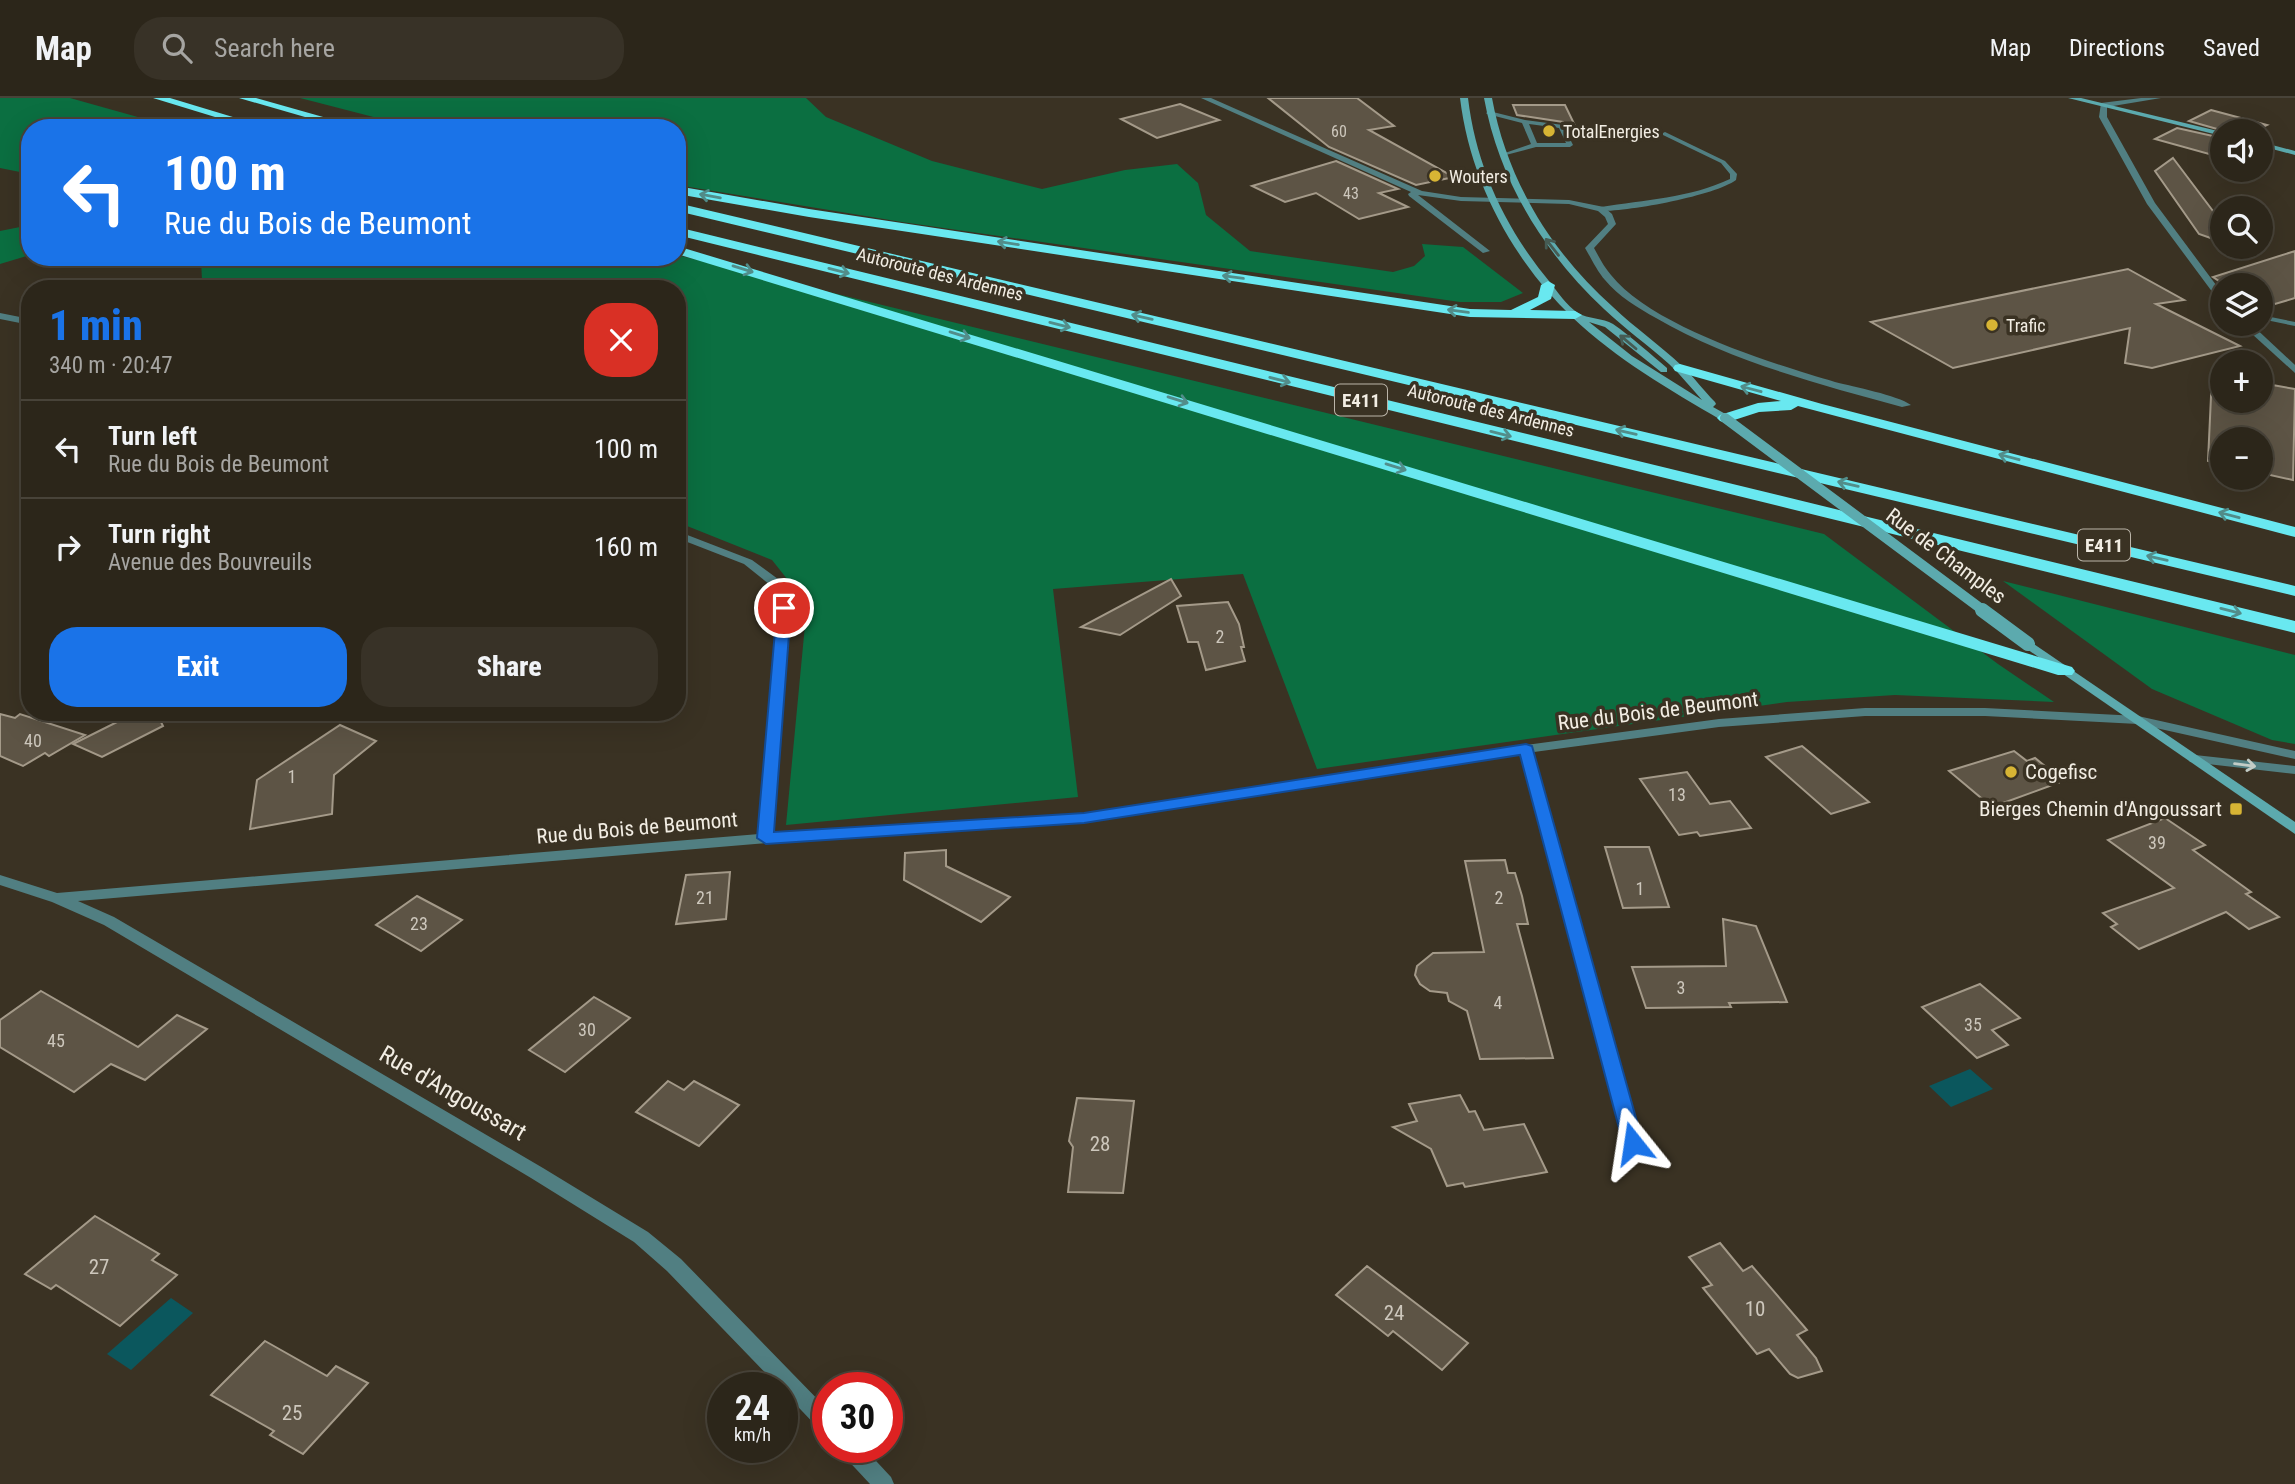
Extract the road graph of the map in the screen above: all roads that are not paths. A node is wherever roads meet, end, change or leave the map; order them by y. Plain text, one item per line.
1 (158, 98) edge
2 (244, 98) edge
3 (1205, 98) edge
4 (1464, 98) edge
5 (1488, 98) edge
6 (2072, 98) edge
7 (2157, 98) edge
8 (2104, 105) junction
9 (1489, 113) junction
10 (232, 119) edge
11 (323, 119) edge
12 (1525, 121) junction
13 (1541, 124) junction
14 (2210, 131) edge
15 (1665, 134) dead end
16 (1535, 145) junction
17 (1551, 145) junction
18 (2273, 147) edge
19 (2295, 153) edge
20 (1504, 155) junction
21 (1405, 188) junction
22 (686, 191) edge
23 (1493, 200) junction
24 (1524, 200) junction
25 (686, 209) edge
26 (1601, 209) junction
27 (686, 233) edge
28 (1486, 250) dead end
29 (686, 253) edge
30 (2210, 283) edge
31 (1548, 285) junction
32 (1499, 315) junction
33 (1575, 315) junction
34 (0, 316) edge
35 (2273, 318) edge
36 (2277, 319) junction
37 (21, 320) edge
38 (2295, 324) edge
39 (2295, 334) edge
40 (2259, 336) edge
41 (1680, 368) junction
42 (2295, 370) edge
43 (1703, 396) junction
44 (1906, 405) dead end
45 (1817, 407) junction
46 (1725, 418) junction
47 (2295, 532) edge
48 (686, 538) edge
49 (2295, 591) edge
50 (2295, 627) edge
51 (2065, 671) junction
52 (2138, 720) junction
53 (1526, 749) junction
54 (2295, 755) edge
55 (2195, 759) junction
56 (2295, 770) edge
57 (2295, 829) edge
58 (766, 838) junction
59 (0, 880) edge
60 (57, 898) junction
61 (1633, 1143) dead end
62 (812, 1407) edge
63 (864, 1463) edge
64 (884, 1484) edge

1 - 10 highway
2 - 11 highway
3 - 21 street
4 - 23 main road, Rue de Champles
5 - 9 main road
6 - 8 main road
7 - 8 street
8 - 14 main road
8 - 30 street
9 - 12 lane
9 - 20 main road
12 - 13 lane
12 - 16 lane
13 - 17 lane
13 - 17 lane
15 - 26 lane
16 - 17 lane
16 - 20 lane
18 - 19 main road
20 - 24 main road
21 - 23 street
21 - 28 street
32 -> 22 highway
23 - 24 street
23 - 31 main road, Rue de Champles
24 - 26 street
41 -> 24 main road
49 -> 25 highway, Autoroute des Ardennes / E411
26 - 44 street
27 -> 50 highway, Autoroute des Ardennes / E411
29 -> 51 highway
31 - 32 highway
31 - 33 main road, Rue de Champles
32 - 33 highway
43 -> 33 main road
33 - 46 main road, Rue de Champles
34 - 37 street
35 - 36 lane
36 - 38 lane
36 - 39 lane
40 - 42 street
41 - 43 main road
45 -> 41 highway
43 - 46 main road
45 - 46 highway
47 -> 45 highway
46 - 51 main road, Rue de Champles, bridge
48 - 58 street
51 - 52 main road, Rue de Champles
52 - 53 street, Rue du Bois de Beumont
52 - 54 street, Rue du Bois de Beumont
52 - 55 main road, Rue de Champles
53 - 58 street, Rue du Bois de Beumont
53 - 61 street
55 -> 56 street
55 - 57 main road, Rue de Champles
58 - 60 street, Rue du Bois de Beumont
59 - 60 street, Rue d'Angoussart
60 - 62 street, Rue d'Angoussart
63 - 64 street

